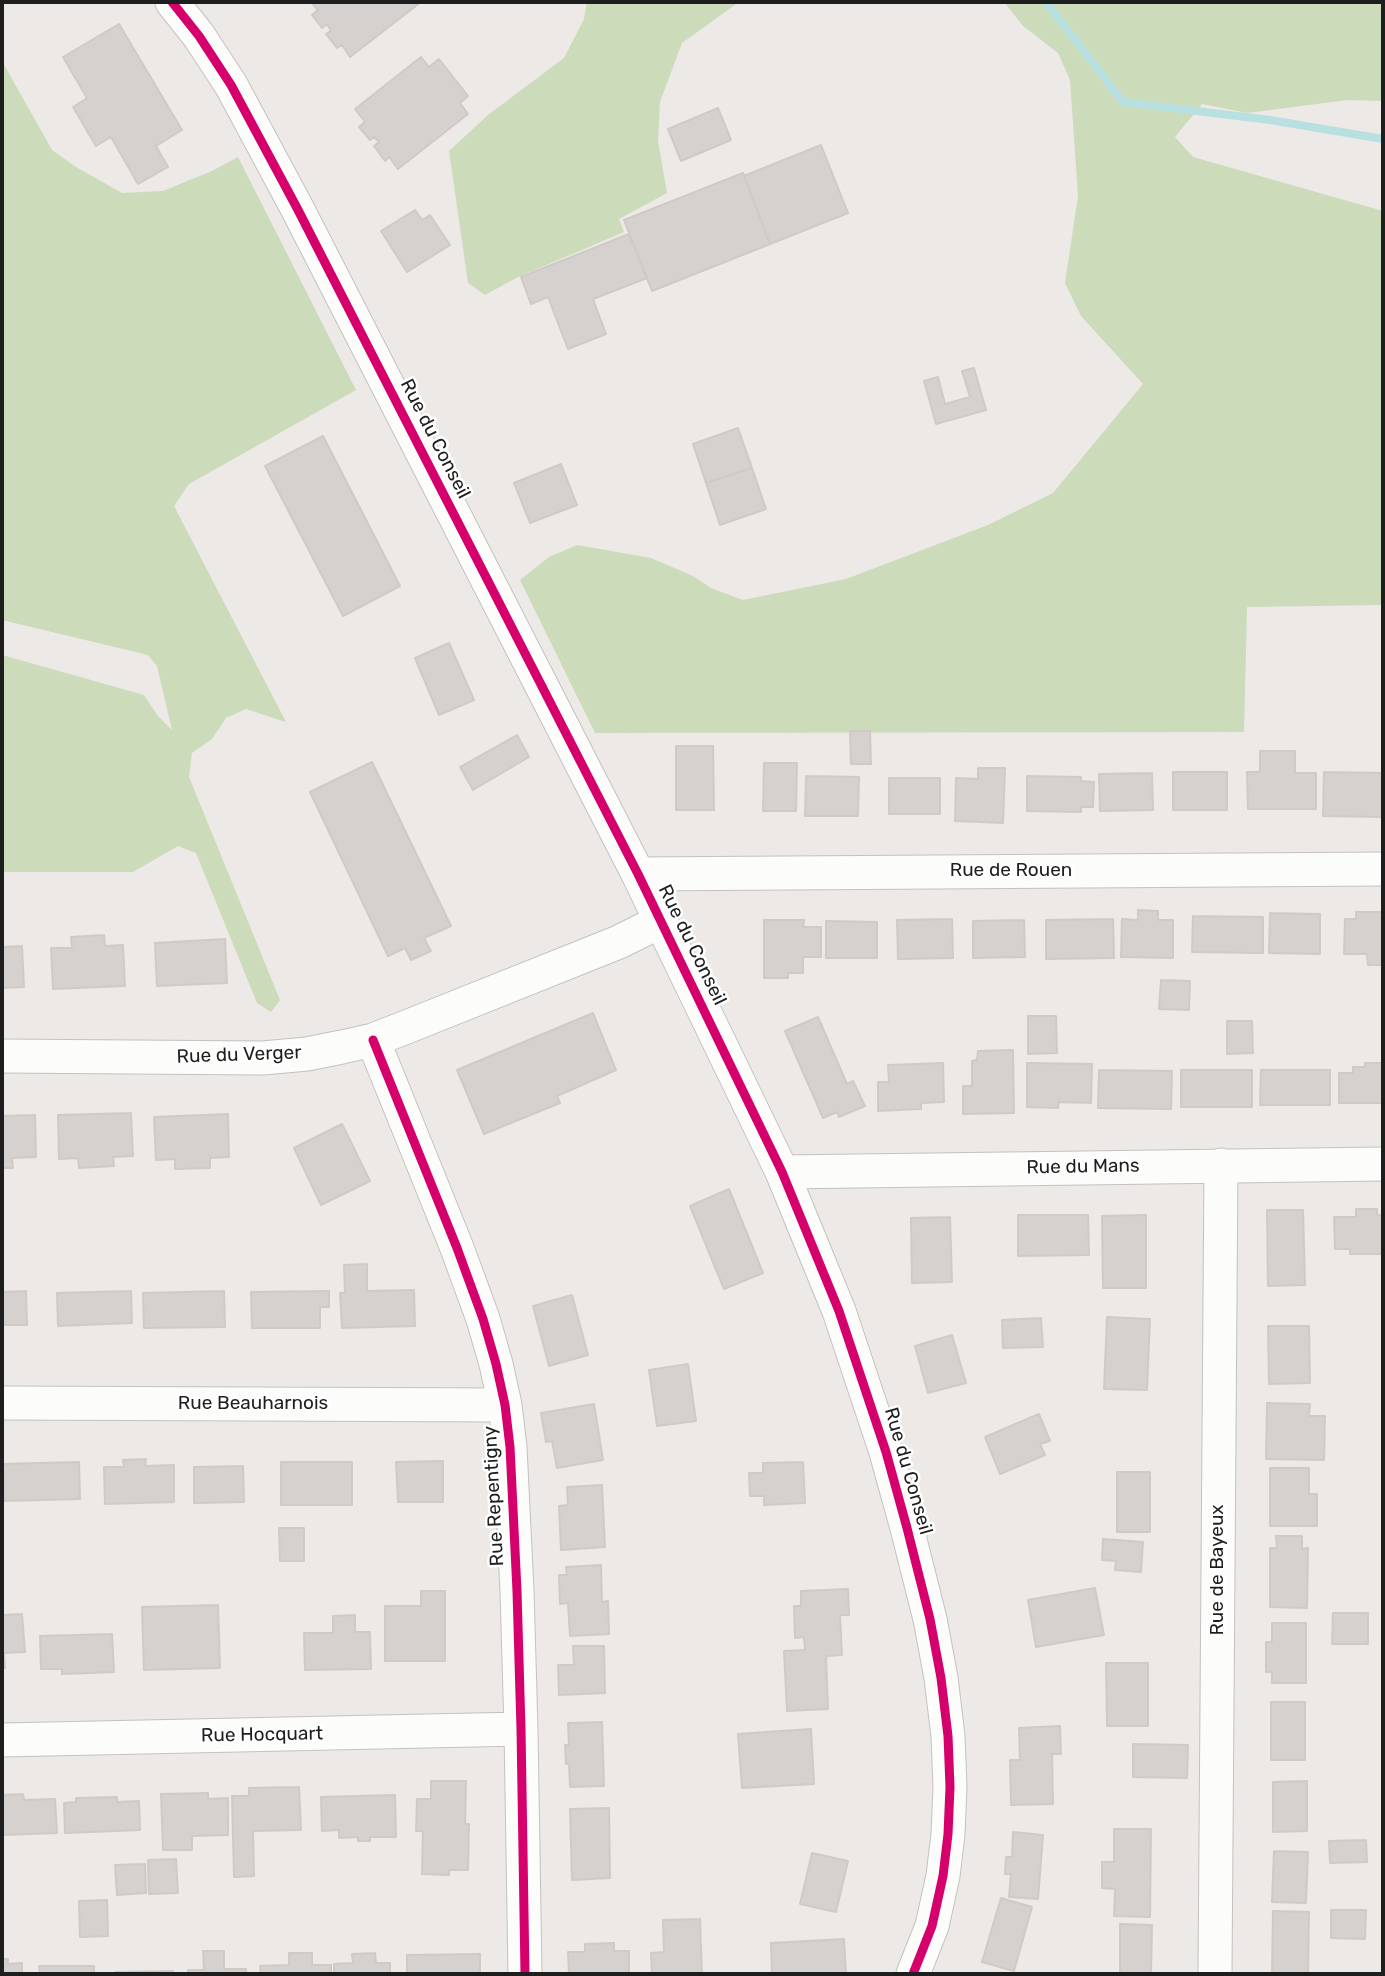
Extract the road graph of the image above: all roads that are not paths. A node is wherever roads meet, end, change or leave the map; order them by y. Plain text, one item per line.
1 (172, 2) edge
2 (1383, 869) edge
3 (638, 874) junction
4 (661, 921) junction
5 (373, 1040) junction
6 (2, 1056) edge
7 (1383, 1164) edge
8 (1221, 1165) junction
9 (782, 1172) junction
10 (2, 1404) edge
11 (505, 1405) junction
12 (521, 1729) junction
13 (2, 1740) edge
14 (525, 1974) edge
15 (913, 1974) edge
16 (1215, 1974) edge

1 - 3 street, Rue du Conseil
2 - 3 street, Rue de Rouen
3 - 4 street, Rue du Conseil
4 - 5 street, Rue du Verger
4 - 9 street, Rue du Conseil
5 - 6 street, Rue du Verger
5 - 11 street, Rue Repentigny
7 - 8 street, Rue du Mans
8 - 9 street, Rue du Mans
8 - 16 street, Rue de Bayeux
9 - 15 street, Rue du Conseil
10 - 11 street, Rue Beauharnois
11 - 12 street, Rue Repentigny
12 - 13 street, Rue Hocquart
12 - 14 street, Rue Repentigny

